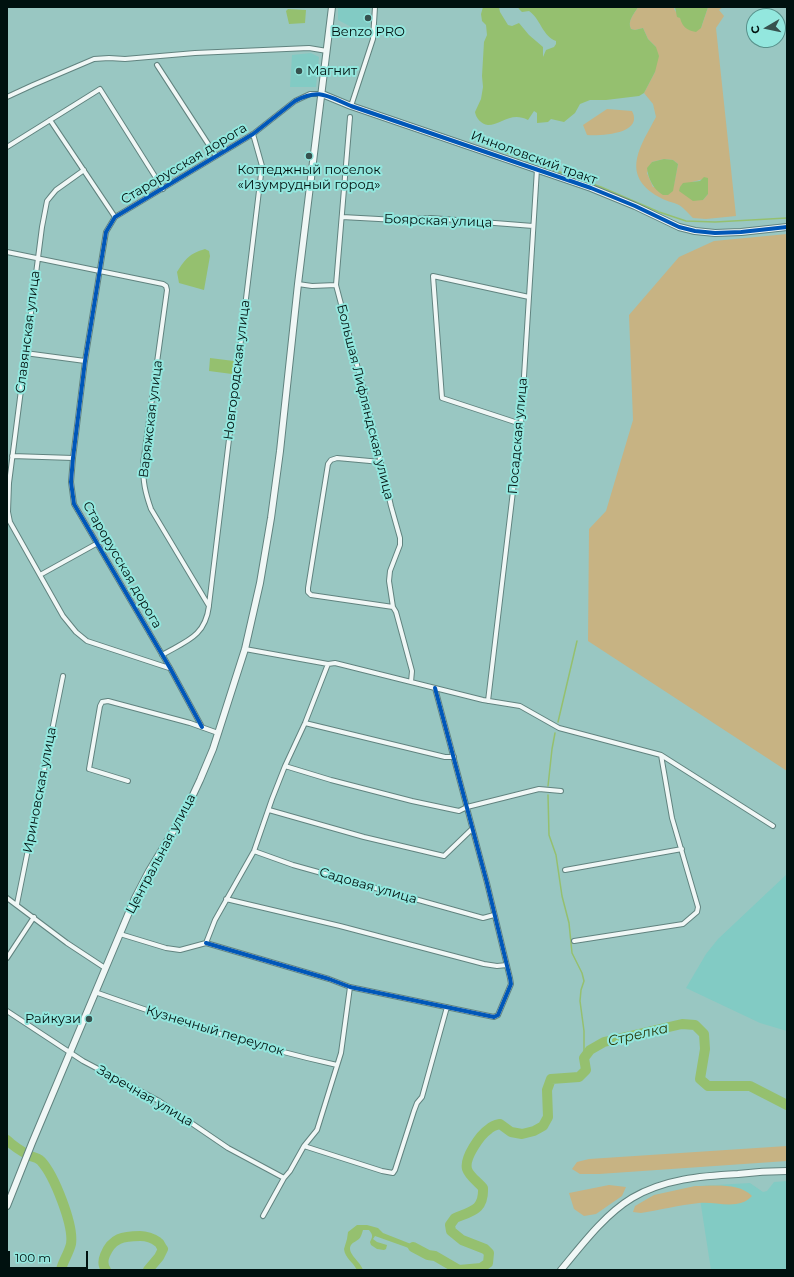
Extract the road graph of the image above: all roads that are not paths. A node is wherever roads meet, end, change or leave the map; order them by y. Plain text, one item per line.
1 (332, 7) edge
2 (375, 7) edge
3 (327, 50) junction
4 (157, 65) dead end
5 (322, 94) junction
6 (7, 97) edge
7 (351, 106) junction
8 (350, 117) dead end
9 (50, 120) junction
10 (253, 134) junction
11 (7, 147) edge
12 (216, 156) junction
13 (537, 169) junction
14 (84, 170) junction
15 (163, 189) junction
16 (115, 217) junction
17 (342, 218) junction
18 (533, 226) junction
19 (787, 227) edge
20 (7, 252) edge
21 (38, 259) junction
22 (99, 271) junction
23 (298, 284) junction
24 (336, 285) junction
25 (529, 297) junction
26 (25, 353) junction
27 (85, 361) junction
28 (521, 424) junction
29 (12, 456) junction
30 (73, 458) junction
31 (381, 462) junction
32 (96, 544) junction
33 (40, 575) junction
34 (209, 606) junction
35 (393, 607) junction
36 (245, 649) junction
37 (162, 655) junction
38 (328, 664) junction
39 (170, 668) junction
40 (63, 676) dead end
41 (411, 682) junction
42 (435, 688) junction
43 (488, 701) junction
44 (305, 723) junction
45 (202, 727) junction
46 (218, 733) junction
47 (661, 755) junction
48 (454, 757) junction
49 (286, 766) junction
50 (128, 781) dead end
51 (561, 791) dead end
52 (467, 807) junction
53 (269, 810) junction
54 (773, 826) dead end
55 (472, 829) junction
56 (682, 850) junction
57 (254, 851) junction
58 (565, 870) dead end
59 (7, 898) edge
60 (226, 900) junction
61 (17, 904) junction
62 (494, 915) junction
63 (34, 917) junction
64 (120, 934) junction
65 (574, 941) dead end
66 (206, 942) junction
67 (7, 958) edge
68 (508, 965) junction
69 (106, 968) junction
70 (350, 987) junction
71 (95, 992) junction
72 (447, 1007) junction
73 (7, 1012) edge
74 (70, 1053) junction
75 (337, 1065) junction
76 (305, 1145) junction
77 (787, 1171) edge
78 (283, 1179) junction
79 (7, 1206) edge
80 (262, 1216) dead end
81 (561, 1270) edge

1 - 3 main road, Центральная улица
2 - 7 street
3 - 5 main road, Центральная улица
3 - 6 street
4 - 12 street
5 - 7 main road, Инноловский тракт
5 - 10 street, Старорусская дорога
5 - 23 main road, Центральная улица
7 - 13 main road, Инноловский тракт
8 - 17 street, Большая Лифляндская улица
9 - 11 street
9 - 14 street
9 - 15 street
10 - 12 street, Старорусская дорога
10 - 34 street, Новгородская улица
12 - 15 street, Старорусская дорога
13 - 18 street, Посадская улица
13 - 19 main road, Инноловский тракт
14 - 16 street
14 - 21 street, Славянская улица
15 - 16 street, Старорусская дорога
16 - 22 street, Старорусская дорога
17 - 18 street, Боярская улица
17 - 24 street, Большая Лифляндская улица
18 - 25 street, Посадская улица
20 - 21 street
21 - 22 street
21 - 26 street, Славянская улица
22 - 27 street, Старорусская дорога
22 - 34 street, Варяжская улица
23 - 24 street
23 - 36 main road, Центральная улица
24 - 31 street, Большая Лифляндская улица
25 - 28 street, Посадская улица
25 - 28 street
26 - 27 street
26 - 29 street, Славянская улица
27 - 30 street, Старорусская дорога
28 - 43 street, Посадская улица
29 - 30 street
29 - 33 street, Славянская улица
30 - 32 street, Старорусская дорога
31 - 35 street, Большая Лифляндская улица
31 - 35 street
32 - 33 street
32 - 37 street, Старорусская дорога
33 - 39 street, Славянская улица
34 - 37 street
35 - 41 street, Большая Лифляндская улица
36 - 38 street
36 - 46 main road, Центральная улица
37 - 39 street, Старорусская дорога
38 - 41 street
38 - 44 street
39 - 45 street, Старорусская дорога
40 - 61 street, Ириновская улица
41 - 42 street
42 - 43 street
42 - 48 street
43 - 47 street
44 - 48 street
44 - 49 street
45 - 46 street
45 - 50 street
46 - 64 main road, Центральная улица
47 - 54 street
47 - 56 street
48 - 52 street
49 - 52 street
49 - 53 street
51 - 52 street
52 - 55 street
53 - 55 street
53 - 57 street
55 - 62 street
56 - 58 street
56 - 65 street
57 - 60 street
57 - 62 street, Садовая улица
59 - 61 street
60 - 66 street
60 - 68 street
61 - 63 street
62 - 68 street
63 - 67 street
63 - 69 street
64 - 66 street
64 - 69 main road, Центральная улица
66 - 70 street
68 - 72 street
69 - 71 main road, Центральная улица
70 - 72 street
70 - 75 street
71 - 74 main road, Центральная улица
71 - 75 street, Кузнечный переулок
72 - 76 street
73 - 74 street, Заречная улица
74 - 78 street, Заречная улица
74 - 79 main road, Центральная улица
75 - 76 street
76 - 78 street
77 - 81 main road
78 - 80 street

